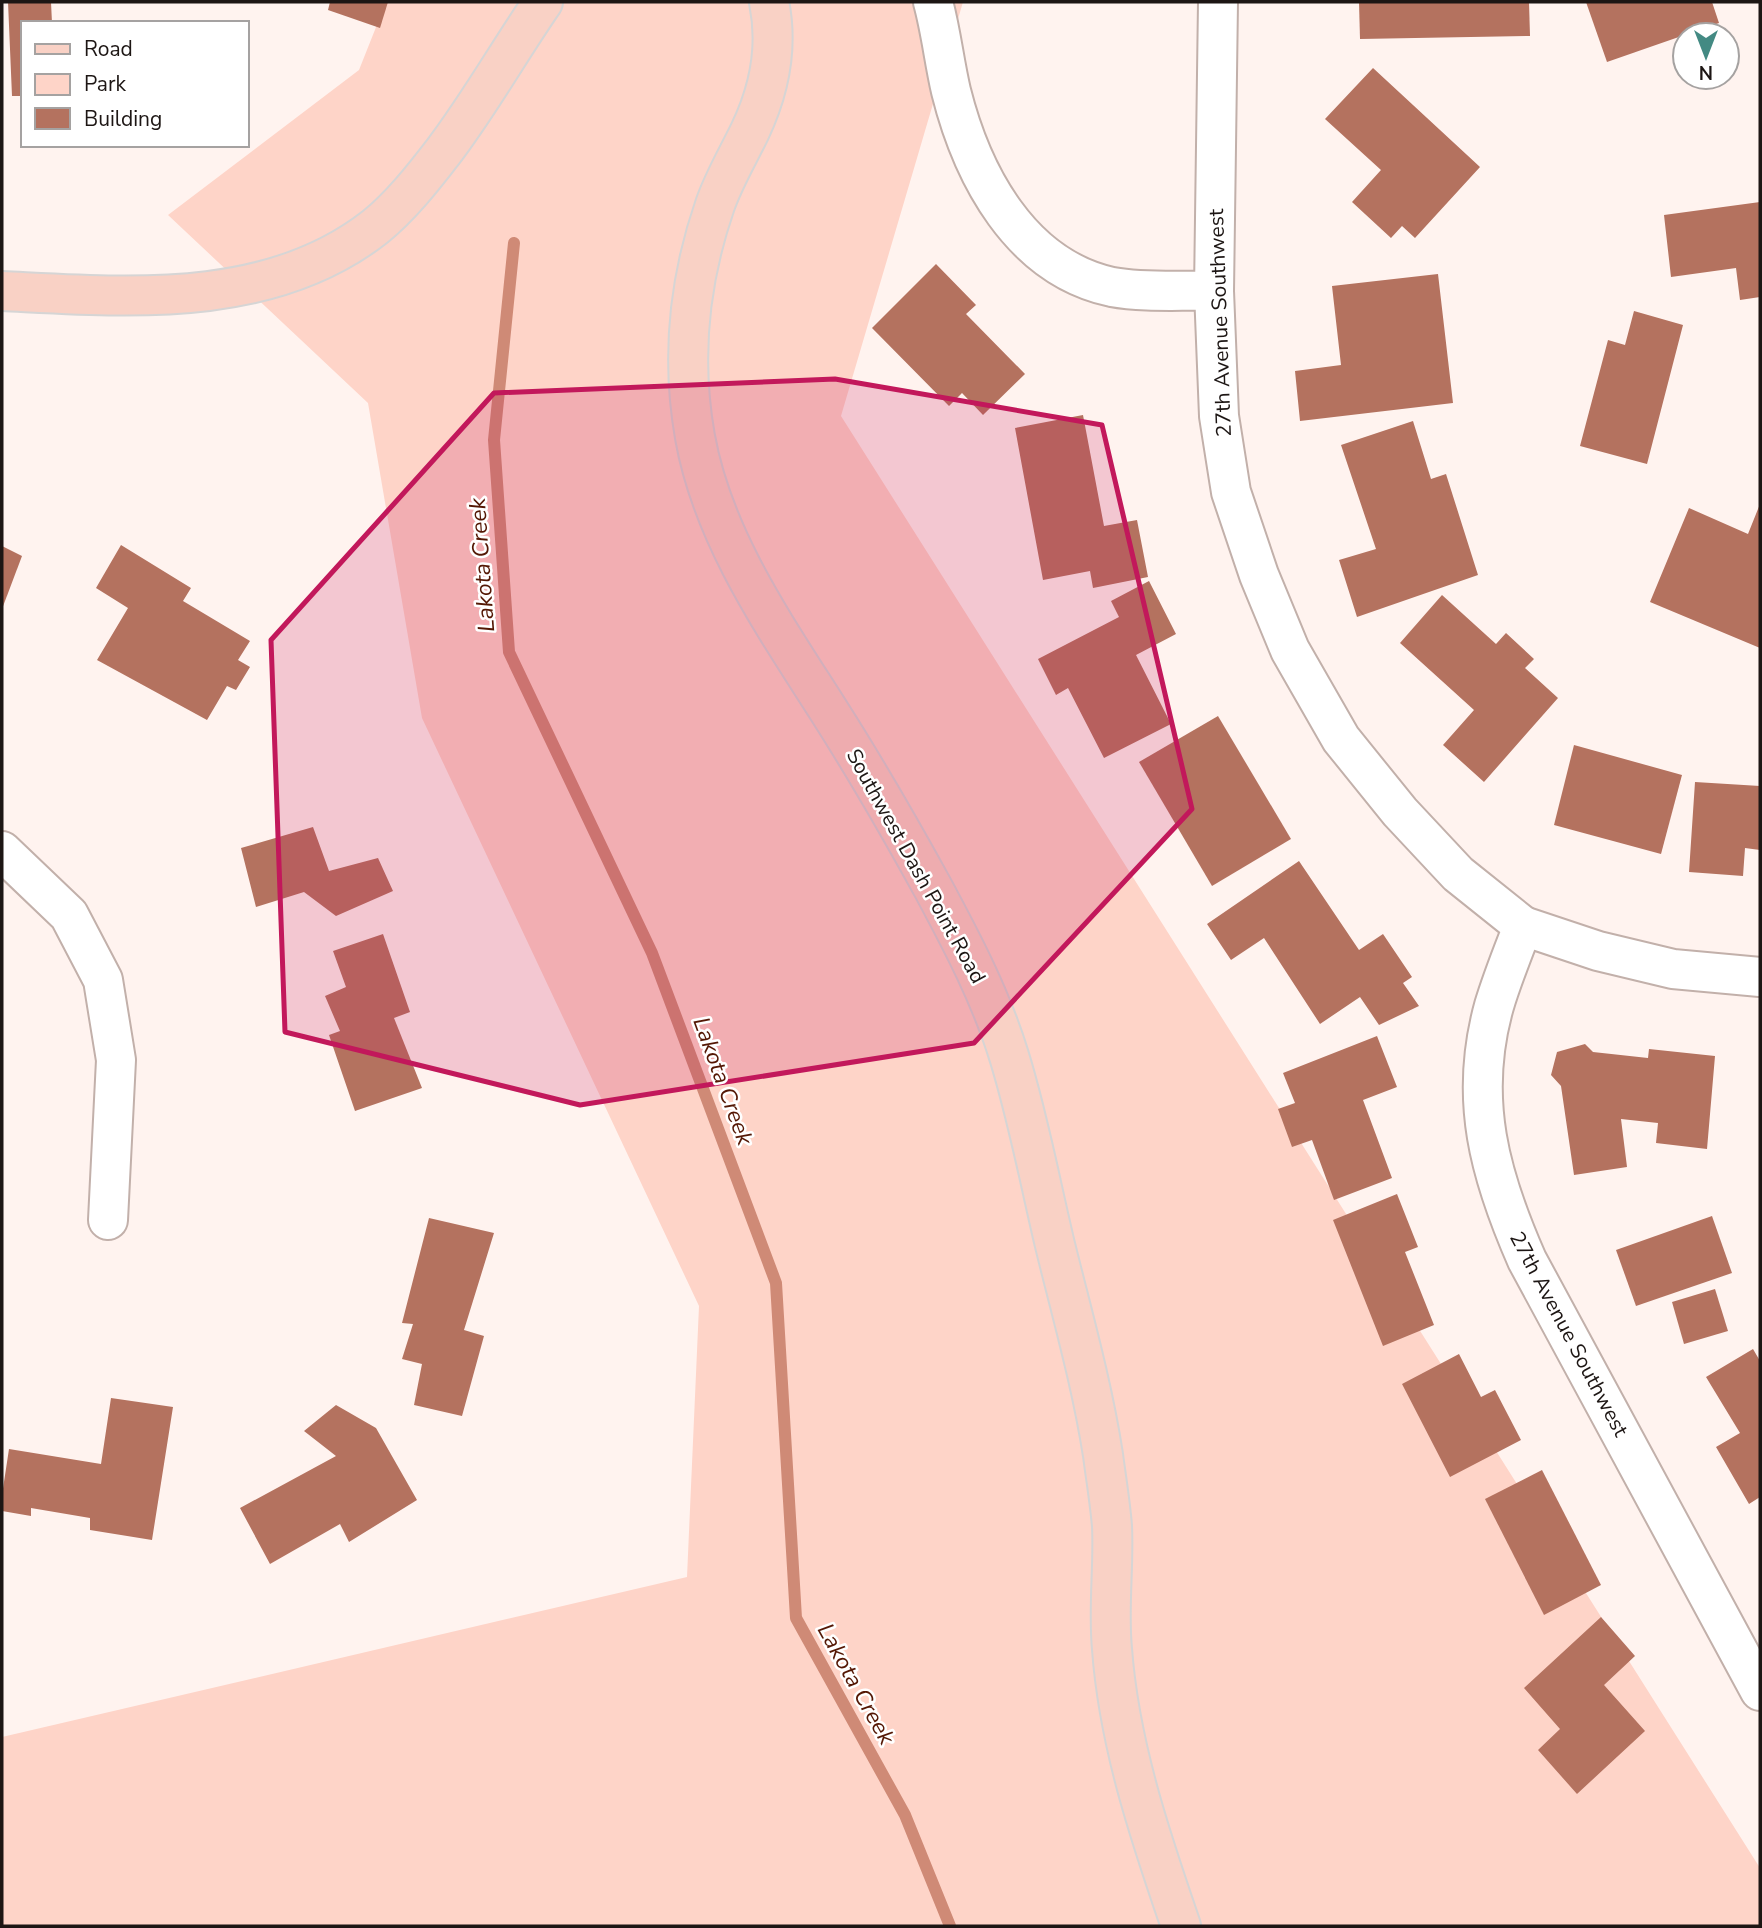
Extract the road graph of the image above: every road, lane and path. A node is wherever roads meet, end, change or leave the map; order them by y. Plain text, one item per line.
1 (543, 2) edge
2 (769, 2) edge
3 (933, 2) edge
4 (1218, 2) edge
5 (2, 291) edge
6 (1214, 291) junction
7 (2, 851) edge
8 (1523, 926) junction
9 (1760, 977) edge
10 (108, 1220) dead end
11 (1760, 1691) edge
12 (1181, 1926) edge

1 - 5 main road
2 - 12 main road, Southwest Dash Point Road
3 - 6 street
4 - 6 street, 27th Avenue Southwest
6 - 8 street, 27th Avenue Southwest
7 - 10 street
8 - 9 street
8 - 11 street, 27th Avenue Southwest

